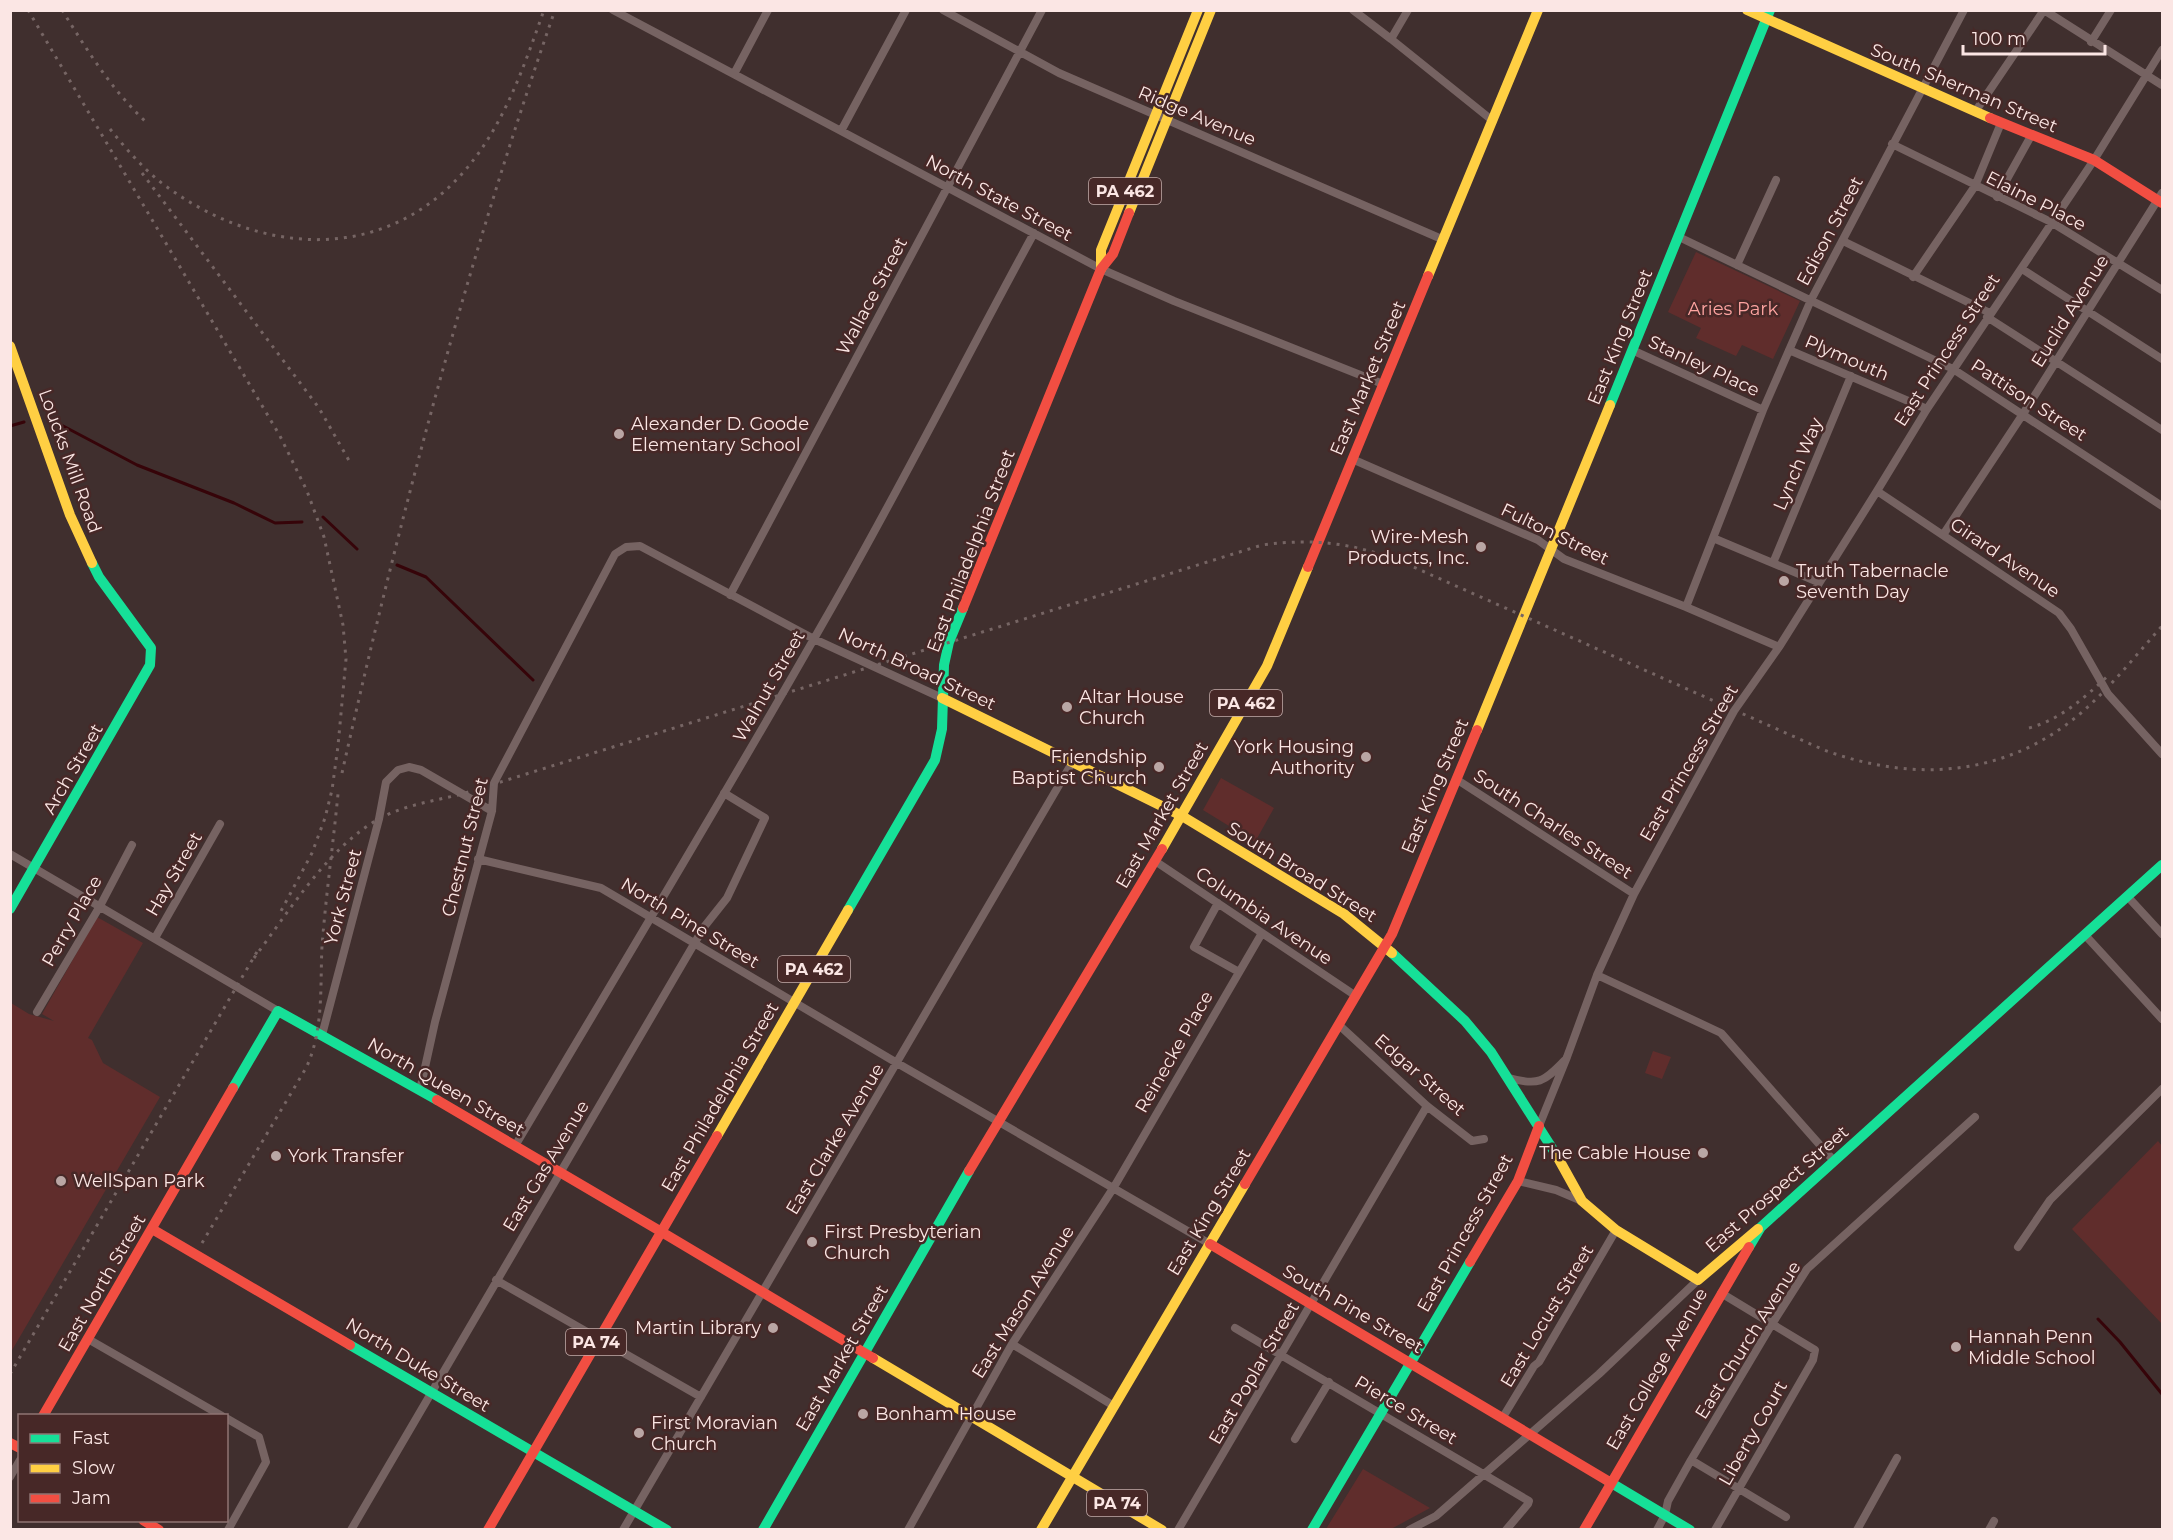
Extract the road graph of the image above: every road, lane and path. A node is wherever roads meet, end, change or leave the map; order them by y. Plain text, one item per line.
1 (613, 10) edge
2 (768, 10) edge
3 (906, 10) edge
4 (943, 10) edge
5 (1042, 10) edge
6 (1198, 10) edge
7 (1211, 10) edge
8 (1353, 10) edge
9 (1408, 10) edge
10 (1538, 10) edge
11 (1747, 10) edge
12 (1964, 10) edge
13 (2044, 10) edge
14 (2111, 10) edge
15 (626, 14) edge
16 (1769, 15) edge
17 (1391, 39) junction
18 (2091, 42) junction
19 (2163, 50) edge
20 (1019, 52) junction
21 (734, 74) junction
22 (2146, 75) junction
23 (2163, 85) edge
24 (1922, 89) junction
25 (1975, 112) junction
26 (1161, 118) junction
27 (1493, 121) junction
28 (2001, 123) junction
29 (841, 131) junction
30 (2031, 135) junction
31 (1892, 144) junction
32 (2094, 160) junction
33 (1776, 180) dead end
34 (1975, 186) junction
35 (947, 187) junction
36 (1997, 197) junction
37 (2161, 199) edge
38 (2051, 222) junction
39 (1034, 233) junction
40 (1679, 237) junction
41 (1444, 240) junction
42 (1843, 241) junction
43 (2119, 262) junction
44 (1737, 265) junction
45 (1101, 269) junction
46 (2022, 269) junction
47 (1913, 277) junction
48 (2163, 290) edge
49 (1811, 300) junction
50 (2087, 311) junction
51 (1988, 315) junction
52 (10, 345) edge
53 (1632, 350) junction
54 (1789, 350) junction
55 (2163, 359) edge
56 (2055, 361) junction
57 (1953, 369) junction
58 (1851, 376) junction
59 (1383, 384) junction
60 (1927, 409) junction
61 (1763, 410) junction
62 (2023, 414) junction
63 (2163, 430) edge
64 (1352, 459) junction
65 (1877, 491) junction
66 (2163, 506) edge
67 (1943, 535) junction
68 (1713, 538) junction
69 (640, 546) joint
70 (1551, 549) junction
71 (1773, 563) junction
72 (1818, 582) junction
73 (730, 596) junction
74 (1686, 607) junction
75 (814, 639) junction
76 (148, 642) joint
77 (1779, 646) junction
78 (942, 698) junction
79 (2163, 754) edge
80 (1072, 763) junction
81 (1456, 779) junction
82 (724, 793) junction
83 (492, 811) junction
84 (1182, 816) junction
85 (220, 824) dead end
86 (132, 845) dead end
87 (10, 854) edge
88 (477, 859) junction
89 (1155, 861) junction
90 (2163, 865) edge
91 (34, 868) junction
92 (1634, 894) junction
93 (2128, 897) junction
94 (1218, 903) junction
95 (100, 906) junction
96 (10, 909) edge
97 (649, 918) junction
98 (1262, 933) junction
99 (2163, 934) edge
100 (2085, 935) junction
101 (155, 938) junction
102 (694, 944) junction
103 (1385, 946) junction
104 (1239, 972) junction
105 (1597, 975) junction
106 (1356, 996) junction
107 (794, 1002) junction
108 (278, 1011) junction
109 (37, 1012) dead end
110 (2163, 1019) edge
111 (1339, 1025) junction
112 (322, 1035) junction
113 (1568, 1057) junction
114 (897, 1064) junction
115 (1509, 1078) junction
116 (2163, 1089) edge
117 (420, 1090) junction
118 (1427, 1106) junction
119 (1975, 1117) dead end
120 (998, 1121) junction
121 (1539, 1126) junction
122 (1484, 1138) dead end
123 (515, 1146) junction
124 (1834, 1161) junction
125 (559, 1172) junction
126 (1518, 1181) junction
127 (1114, 1187) junction
128 (1582, 1201) junction
129 (1761, 1227) junction
130 (152, 1230) junction
131 (1616, 1230) junction
132 (660, 1231) junction
133 (1210, 1244) junction
134 (2018, 1247) dead end
135 (496, 1280) junction
136 (1698, 1280) junction
137 (762, 1292) junction
138 (1721, 1293) junction
139 (1311, 1304) junction
140 (1772, 1324) junction
141 (1235, 1328) dead end
142 (88, 1339) junction
143 (598, 1339) junction
144 (1012, 1344) junction
145 (865, 1352) junction
146 (1282, 1355) junction
147 (1410, 1362) junction
148 (1329, 1382) junction
149 (431, 1392) junction
150 (700, 1397) junction
151 (1114, 1406) junction
152 (1381, 1412) junction
153 (44, 1414) edge
154 (219, 1414) edge
155 (971, 1416) junction
156 (1503, 1417) junction
157 (228, 1419) edge
158 (1529, 1433) junction
159 (1295, 1439) dead end
160 (533, 1452) junction
161 (1897, 1458) dead end
162 (1691, 1460) junction
163 (18, 1463) edge
164 (1484, 1474) junction
165 (1072, 1476) junction
166 (10, 1477) edge
167 (1611, 1482) junction
168 (1739, 1488) junction
169 (634, 1510) junction
170 (1665, 1515) junction
171 (1786, 1517) dead end
172 (1994, 1521) dead end
173 (145, 1522) edge
174 (912, 1528) edge
175 (159, 1530) edge
176 (228, 1530) edge
177 (351, 1530) edge
178 (488, 1530) edge
179 (623, 1530) edge
180 (667, 1530) edge
181 (763, 1530) edge
182 (1041, 1530) edge
183 (1162, 1530) edge
184 (1178, 1530) edge
185 (1312, 1530) edge
186 (1409, 1530) edge
187 (1506, 1530) edge
188 (1584, 1530) edge
189 (1657, 1530) edge
190 (1690, 1530) edge
191 (1715, 1530) edge
192 (1857, 1530) edge
193 (1989, 1530) edge

1 - 15 street, North State Street
2 - 21 street
3 - 29 street
4 - 20 street, Ridge Avenue
5 - 20 street, Wallace Street
6 - 26 street, East Philadelphia Street / PA 462
7 - 26 street, East Philadelphia Street / PA 462
8 - 17 street
9 - 17 street
10 - 27 street, East Market Street / PA 462
11 - 16 street, South Sherman Street
12 - 24 street, Edison Street
13 - 18 street
13 - 25 street
14 - 18 street
15 - 21 street, North State Street
16 - 24 street, South Sherman Street
16 - 40 street, East King Street
17 - 27 street
18 - 22 street
19 - 22 street, East Princess Street
20 - 26 street, Ridge Avenue
20 - 35 street, Wallace Street
21 - 29 street, North State Street
22 - 23 street
22 - 32 street, East Princess Street
24 - 25 street, South Sherman Street
24 - 31 street, Edison Street
25 - 28 street, South Sherman Street
26 - 41 street, Ridge Avenue
26 - 45 street, East Philadelphia Street / PA 462
27 - 41 street, East Market Street / PA 462
28 - 30 street, South Sherman Street
28 - 34 street
29 - 35 street, North State Street
30 - 32 street, South Sherman Street
30 - 36 street
31 - 34 street, Elaine Place
31 - 42 street, Edison Street
32 - 37 street, South Sherman Street
32 - 38 street, East Princess Street
33 - 44 street
34 - 36 street, Elaine Place
34 - 47 street
35 - 39 street, North State Street
35 - 73 street, Wallace Street
36 - 38 street, Elaine Place
37 - 43 street, Euclid Avenue
38 - 43 street, Elaine Place
38 - 46 street, East Princess Street
39 - 45 street, North State Street
39 - 75 street, Walnut Street
40 - 44 street, Pattison Street
40 - 53 street, East King Street
41 - 59 street, East Market Street / PA 462
42 - 47 street
42 - 49 street, Edison Street
43 - 48 street, Elaine Place
43 - 50 street, Euclid Avenue
44 - 49 street, Pattison Street
45 - 59 street, North State Street
45 - 78 street, East Philadelphia Street / PA 462
46 - 50 street
46 - 51 street, East Princess Street
47 - 51 street
49 - 54 street, Edison Street
49 - 57 street, Pattison Street
50 - 55 street
50 - 56 street, Euclid Avenue
51 - 56 street
51 - 57 street, East Princess Street
52 - 76 street, Loucks Mill Road
53 - 61 street, Stanley Place
53 - 70 street, East King Street
54 - 58 street, Plymouth
54 - 61 street, Edison Street
56 - 62 street, Euclid Avenue
56 - 63 street
57 - 60 street, East Princess Street
57 - 62 street, Pattison Street
58 - 60 street, Plymouth
58 - 71 street, Lynch Way
59 - 64 street, East Market Street / PA 462
60 - 65 street, East Princess Street
61 - 68 street, Edison Street
62 - 66 street, Pattison Street
62 - 67 street, Euclid Avenue
64 - 70 street, Fulton Street
64 - 84 street, East Market Street / PA 462
65 - 67 street, Girard Avenue
65 - 72 street, East Princess Street
67 - 79 street, Girard Avenue
68 - 71 street
68 - 74 street, Edison Street
69 - 73 street, North Broad Street
69 - 83 street, Chestnut Street
70 - 74 street, Fulton Street
70 - 81 street, East King Street
71 - 72 street
72 - 77 street, East Princess Street
73 - 75 street, North Broad Street
74 - 77 street, Fulton Street
75 - 78 street, North Broad Street
75 - 82 street, Walnut Street
76 - 91 street, Arch Street
77 - 92 street, East Princess Street
78 - 80 street, North Broad Street
78 - 107 street, East Philadelphia Street / PA 462
80 - 84 street, North Broad Street
80 - 114 street, East Clarke Avenue
81 - 92 street, South Charles Street
81 - 103 street, East King Street
82 - 97 street, Walnut Street
82 - 102 street, East Gas Avenue
83 - 88 street, Chestnut Street
83 - 112 street, York Street
84 - 89 street, East Market Street / PA 462
84 - 103 street, South Broad Street
85 - 101 street, Hay Street
86 - 95 street, Perry Place
87 - 91 street, North Queen Street
88 - 97 street, North Pine Street
88 - 117 street, Chestnut Street
89 - 94 street, Columbia Avenue
89 - 120 street, East Market Street / PA 462
90 - 93 street, East Prospect Street
91 - 95 street, North Queen Street
91 - 96 street, Arch Street
92 - 105 street, East Princess Street
93 - 99 street
93 - 100 street, East Prospect Street
94 - 98 street, Columbia Avenue
94 - 104 street
95 - 101 street, North Queen Street
95 - 109 street, Perry Place
97 - 102 street, North Pine Street
97 - 123 street, Walnut Street
98 - 104 street, Reinecke Place
98 - 106 street, Columbia Avenue
100 - 110 street
100 - 124 street, East Prospect Street
101 - 108 street, North Queen Street
102 - 107 street, North Pine Street
102 - 125 street, East Gas Avenue
103 - 106 street, East King Street
103 - 115 street, South Broad Street
104 - 127 street, Reinecke Place
105 - 113 street, East Princess Street
105 - 124 street
106 - 111 street, East King Street
107 - 114 street, North Pine Street
107 - 132 street, East Philadelphia Street / PA 462
108 - 112 street, North Queen Street
108 - 130 street, East North Street
111 - 118 street, Edgar Street
111 - 133 street, East King Street
112 - 117 street, North Queen Street
113 - 115 street
113 - 121 street, East Princess Street
114 - 120 street, North Pine Street
114 - 137 street, East Clarke Avenue
115 - 121 street, South Broad Street
116 - 134 street
117 - 123 street, North Queen Street
118 - 122 street, Edgar Street
118 - 139 street, East Poplar Street
119 - 140 street, East Church Avenue
120 - 127 street, South Pine Street
120 - 145 street, East Market Street / PA 462
121 - 126 street, East Princess Street
121 - 128 street
123 - 125 street, North Queen Street
124 - 129 street, East Prospect Street
125 - 132 street, North Queen Street
125 - 135 street, East Gas Avenue
126 - 128 street
126 - 147 street, East Princess Street
127 - 133 street, South Pine Street
127 - 144 street, East Mason Avenue
128 - 131 street
129 - 136 street, East Prospect Street
129 - 138 street, East College Avenue
130 - 142 street, East North Street
130 - 149 street, North Duke Street
131 - 136 street
131 - 156 street, East Locust Street
132 - 137 street, North Queen Street / PA 74
132 - 143 street, East Philadelphia Street / PA 74
133 - 139 street, South Pine Street
133 - 151 street, East King Street
135 - 143 street
135 - 149 street, East Gas Avenue
136 - 158 street, East Prospect Street
137 - 145 street, North Queen Street / PA 74
137 - 150 street, East Clarke Avenue
138 - 140 street
138 - 167 street, East College Avenue
139 - 146 street, East Poplar Street
139 - 147 street, South Pine Street
140 - 162 street, East Church Avenue
140 - 168 street, Liberty Court
141 - 146 street, Pierce Street
142 - 153 street, East North Street
142 - 154 street
143 - 150 street
143 - 160 street, East Philadelphia Street / PA 74
144 - 151 street
144 - 155 street, East Mason Avenue
145 - 155 street, PA 74
145 - 181 street, East Market Street
146 - 148 street, Pierce Street
146 - 184 street, East Poplar Street
147 - 152 street, East Princess Street
147 - 156 street, South Pine Street
148 - 152 street, Pierce Street
148 - 159 street
149 - 160 street, North Duke Street
149 - 177 street, East Gas Avenue
150 - 169 street, East Clarke Avenue
151 - 165 street, East King Street
152 - 164 street, Pierce Street
152 - 185 street, East Princess Street
155 - 165 street, PA 74
155 - 174 street, East Mason Avenue
156 - 158 street, South Pine Street
157 - 176 street
158 - 164 street, East Prospect Street
158 - 167 street, South Pine Street
160 - 169 street, North Duke Street
160 - 178 street, East Philadelphia Street / PA 74
161 - 192 street
162 - 168 street
162 - 170 street, East Church Avenue
163 - 166 street
164 - 186 street, East Prospect Street
164 - 187 street, Pierce Street
165 - 182 street, East King Street
165 - 183 street, PA 74
167 - 170 street, South Pine Street
167 - 188 street, East College Avenue
168 - 171 street
168 - 191 street, Liberty Court
169 - 179 street, East Clarke Avenue
169 - 180 street, North Duke Street
170 - 189 street, East Church Avenue
170 - 190 street, South Pine Street
172 - 193 street
173 - 175 street

